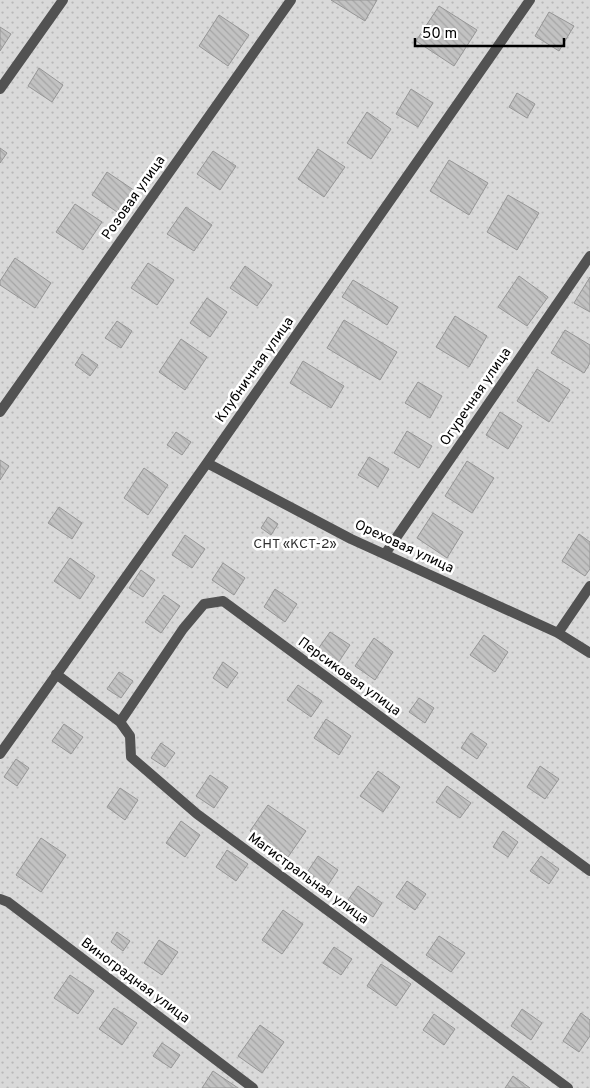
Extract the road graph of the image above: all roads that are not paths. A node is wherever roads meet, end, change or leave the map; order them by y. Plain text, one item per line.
1 (63, 0) edge
2 (291, 0) edge
3 (530, 0) edge
4 (0, 89) edge
5 (590, 256) edge
6 (0, 412) edge
7 (207, 464) junction
8 (386, 554) junction
9 (590, 586) edge
10 (558, 633) junction
11 (590, 653) edge
12 (56, 674) junction
13 (120, 722) junction
14 (0, 754) edge
15 (590, 871) edge
16 (0, 899) edge
17 (253, 1088) edge
18 (568, 1088) edge

1 - 4 street
2 - 6 street, Розовая улица
3 - 7 street, Клубничная улица
5 - 8 street, Огуречная улица
7 - 8 street, Ореховая улица
7 - 12 street, Клубничная улица
8 - 10 street, Ореховая улица
9 - 10 street
10 - 11 street, Ореховая улица
12 - 13 street, Магистральная улица
12 - 14 street, Клубничная улица
13 - 15 street, Персиковая улица
13 - 18 street, Магистральная улица
16 - 17 street, Виноградная улица

